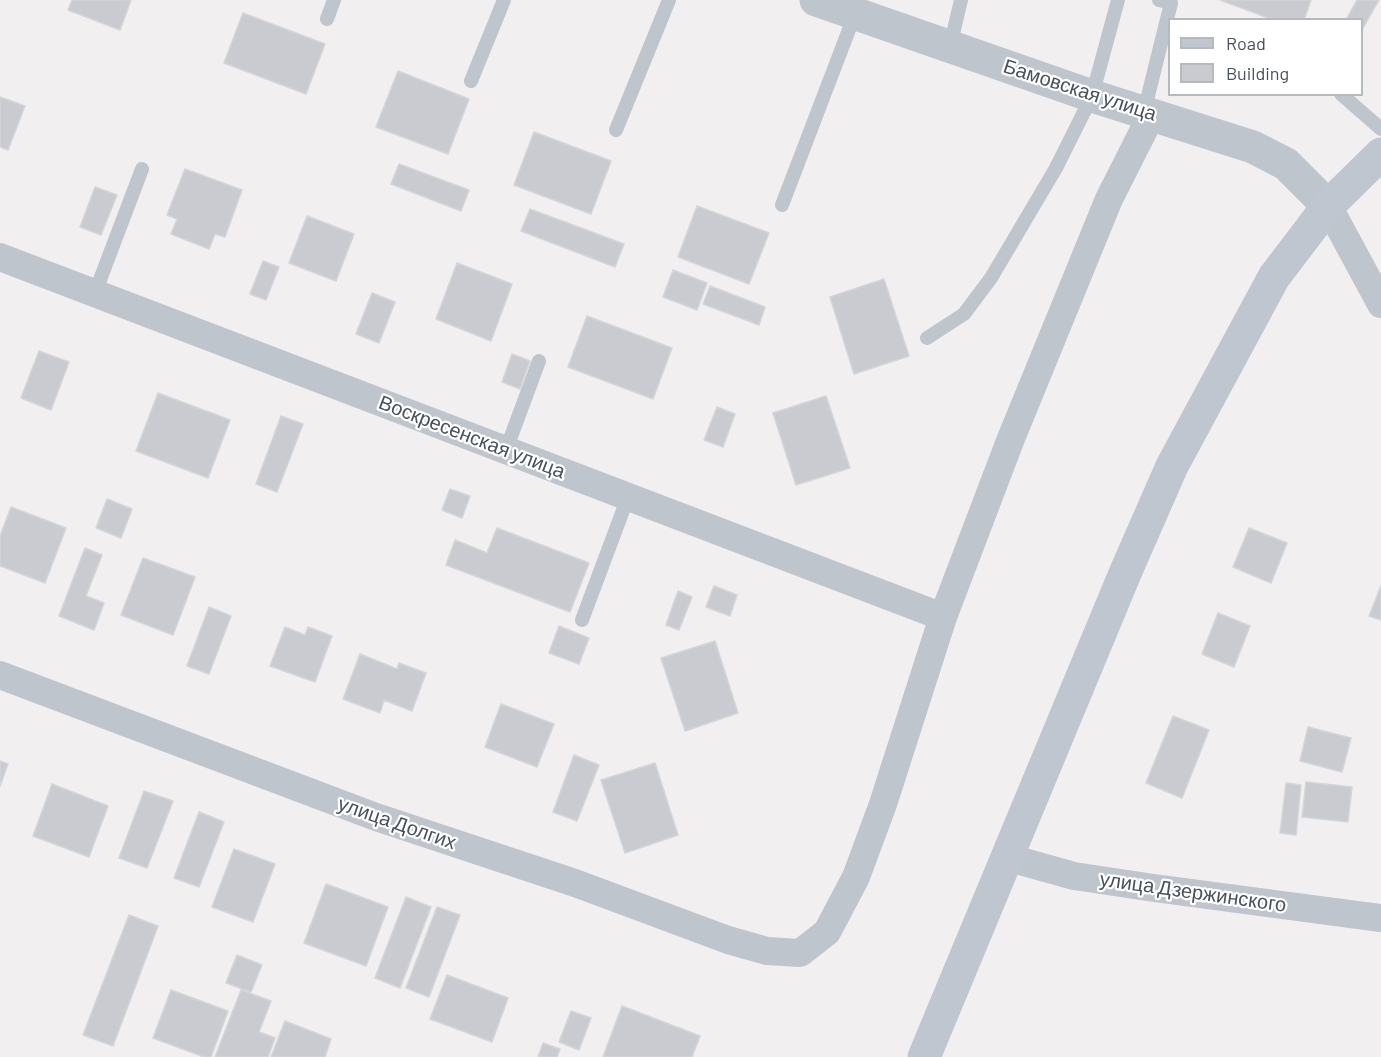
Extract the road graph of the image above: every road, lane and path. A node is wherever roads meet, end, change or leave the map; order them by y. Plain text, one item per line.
1 (334, 0) edge
2 (504, 0) edge
3 (669, 0) edge
4 (816, 0) edge
5 (961, 0) edge
6 (1119, 0) edge
7 (1159, 0) edge
8 (855, 14) junction
9 (327, 19) dead end
10 (950, 47) junction
11 (471, 81) dead end
12 (1092, 96) junction
13 (1343, 96) edge
14 (1148, 113) junction
15 (1381, 129) edge
16 (616, 130) dead end
17 (1381, 154) edge
18 (142, 169) dead end
19 (782, 205) dead end
20 (1328, 206) junction
21 (0, 257) edge
22 (95, 293) junction
23 (1381, 304) edge
24 (927, 338) dead end
25 (540, 361) dead end
26 (506, 450) junction
27 (628, 497) junction
28 (943, 617) junction
29 (582, 620) dead end
30 (0, 675) edge
31 (1006, 857) junction
32 (1381, 918) edge
33 (924, 1057) edge

1 - 9 lane
2 - 11 lane
3 - 16 lane
4 - 8 street, Бамовская улица
5 - 10 lane
6 - 12 lane
7 - 14 lane
8 - 10 street, Бамовская улица
8 - 19 lane
10 - 12 street, Бамовская улица
12 - 14 street, Бамовская улица
12 - 24 lane
13 - 15 lane
14 - 20 street, Бамовская улица
14 - 28 street
17 - 20 main road
18 - 22 lane
20 - 23 street
20 - 31 main road
21 - 22 street, Воскресенская улица
22 - 26 street, Воскресенская улица
25 - 26 lane
26 - 27 street, Воскресенская улица
27 - 28 street, Воскресенская улица
27 - 29 lane
28 - 30 street, улица Долгих
31 - 32 street, улица Дзержинского
31 - 33 main road

